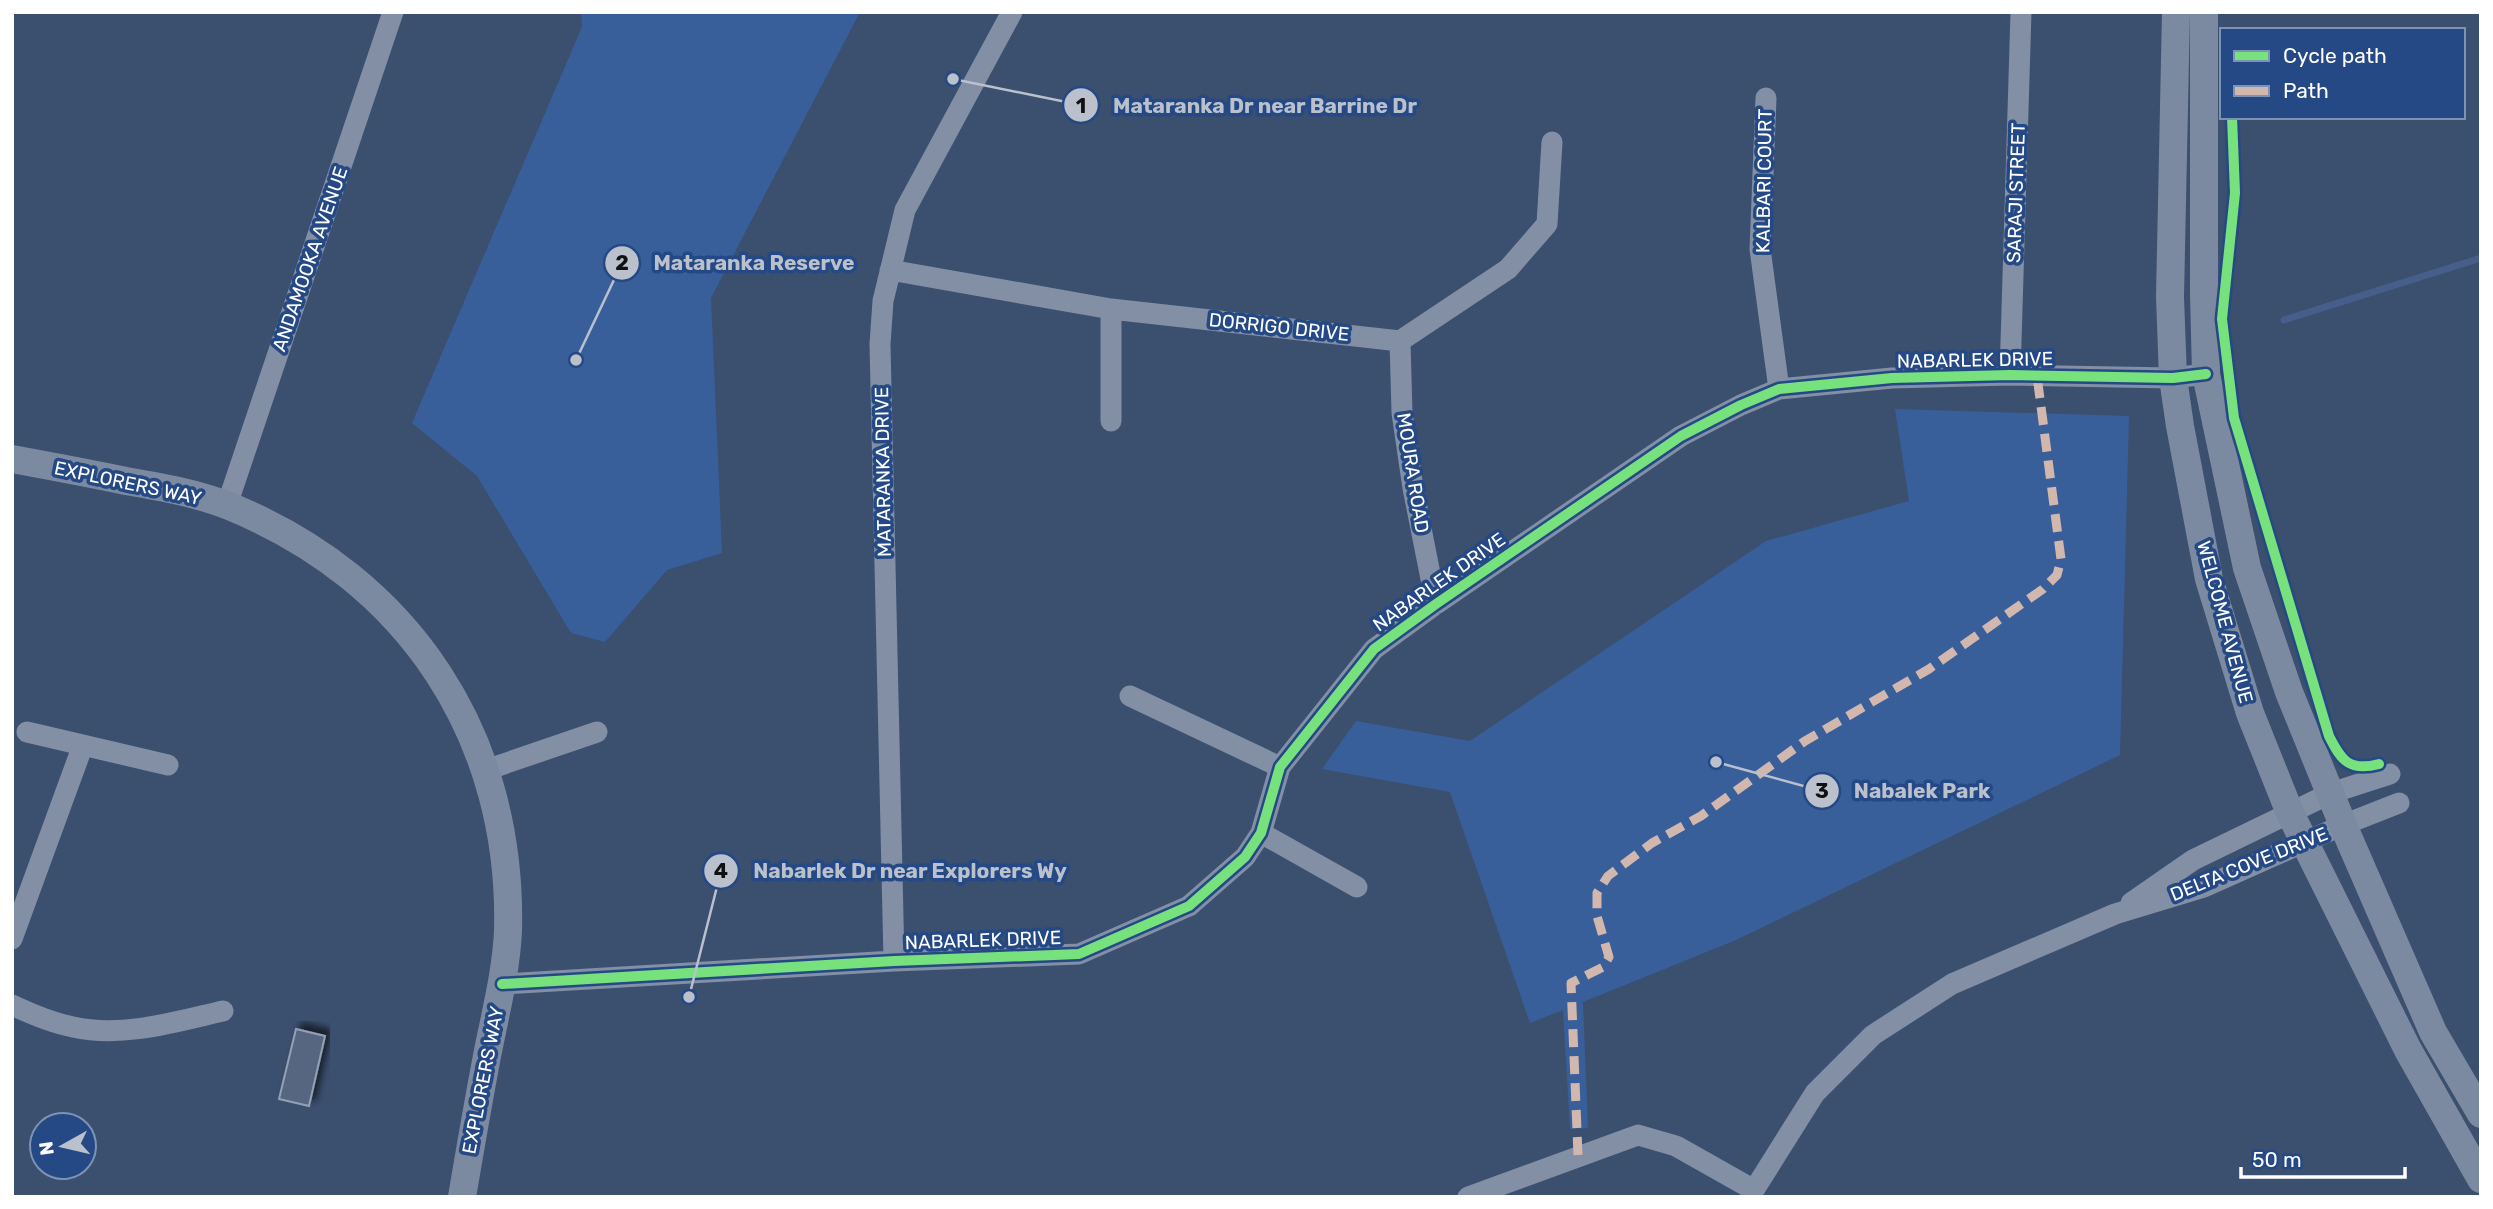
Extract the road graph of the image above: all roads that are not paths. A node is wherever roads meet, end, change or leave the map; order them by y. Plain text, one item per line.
1 (393, 12) edge
2 (1012, 12) edge
3 (2021, 12) edge
4 (2176, 12) edge
5 (2204, 12) edge
6 (1766, 98) dead end
7 (1552, 142) dead end
8 (890, 270) junction
9 (1111, 309) junction
10 (1401, 341) junction
11 (2010, 374) junction
12 (2206, 374) junction
13 (2173, 378) junction
14 (1779, 389) junction
15 (1111, 421) dead end
16 (12, 459) edge
17 (227, 505) junction
18 (1436, 604) junction
19 (1130, 696) dead end
20 (26, 732) dead end
21 (597, 732) dead end
22 (83, 745) junction
23 (168, 765) dead end
24 (1280, 766) junction
25 (486, 770) junction
26 (2390, 774) dead end
27 (2331, 793) junction
28 (2399, 803) dead end
29 (2290, 813) junction
30 (2343, 825) junction
31 (1261, 833) junction
32 (2304, 843) junction
33 (1357, 887) dead end
34 (2115, 914) junction
35 (12, 939) edge
36 (894, 961) junction
37 (502, 984) junction
38 (12, 1005) edge
39 (223, 1012) dead end
40 (2481, 1114) edge
41 (2481, 1179) edge
42 (1753, 1193) edge
43 (462, 1197) edge
44 (1468, 1197) edge

1 - 17 street, ANDAMOOKA AVENUE
2 - 8 street, MATARANKA DRIVE
3 - 11 street, SARAJI STREET
4 - 13 street, WELCOME AVENUE
5 - 12 street, WELCOME AVENUE
6 - 14 street, KALBARI COURT
7 - 10 street
8 - 9 street, DORRIGO DRIVE
8 - 36 street, MATARANKA DRIVE
9 - 10 street, DORRIGO DRIVE
9 - 15 street
10 - 18 street, MOURA ROAD
11 - 13 street, NABARLEK DRIVE
11 - 14 street, NABARLEK DRIVE
12 - 13 street, NABARLEK DRIVE
12 - 27 street, WELCOME AVENUE
13 - 29 street, WELCOME AVENUE
14 - 18 street, NABARLEK DRIVE
16 - 17 street, EXPLORERS WAY
17 - 25 street, EXPLORERS WAY
18 - 24 street, NABARLEK DRIVE
19 - 24 street
20 - 22 street
21 - 25 street
22 - 23 street
22 - 35 street
24 - 31 street, NABARLEK DRIVE
25 - 37 street, EXPLORERS WAY
26 - 27 street, DELTA COVE DRIVE
27 - 29 street, DELTA COVE DRIVE
27 - 30 street, WELCOME AVENUE
28 - 30 street, DELTA COVE DRIVE
29 - 32 street, WELCOME AVENUE
29 - 34 street, DELTA COVE DRIVE
30 - 32 street, DELTA COVE DRIVE
30 - 40 street, WELCOME AVENUE
31 - 33 street
31 - 36 street, NABARLEK DRIVE
32 - 34 street, DELTA COVE DRIVE
32 - 41 street, WELCOME AVENUE
34 - 42 street, DELTA COVE DRIVE
36 - 37 street, NABARLEK DRIVE
37 - 43 street, EXPLORERS WAY
38 - 39 street
42 - 44 street

